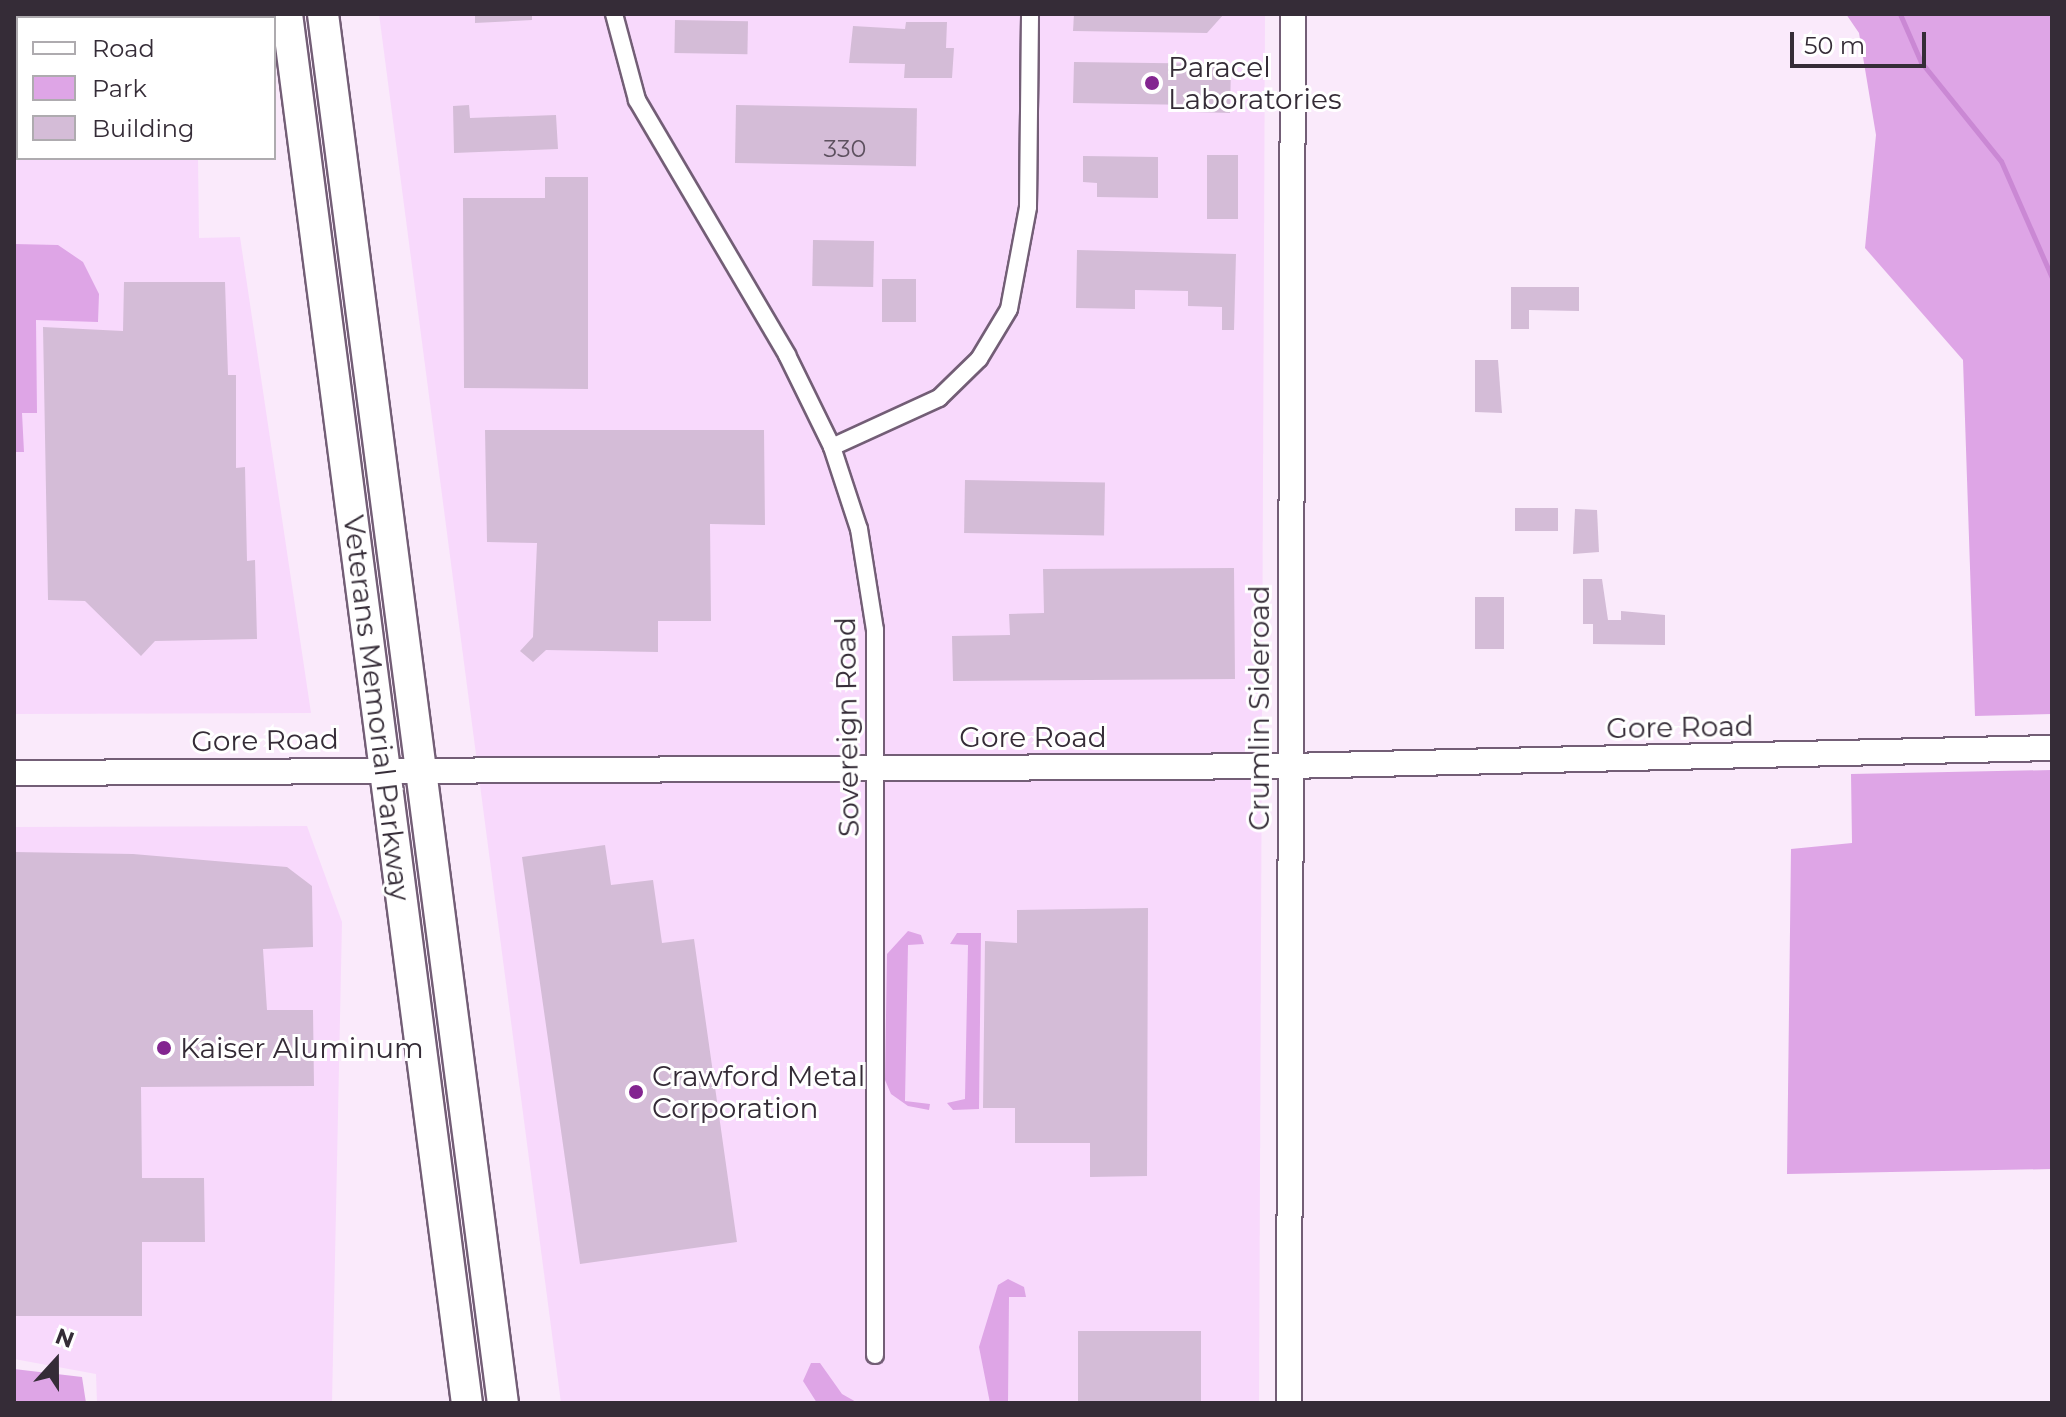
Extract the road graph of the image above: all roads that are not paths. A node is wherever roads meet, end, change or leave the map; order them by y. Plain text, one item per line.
1 (287, 14) edge
2 (323, 14) edge
3 (614, 14) edge
4 (1030, 14) edge
5 (1293, 14) edge
6 (832, 447) junction
7 (2052, 748) edge
8 (1288, 766) junction
9 (420, 768) junction
10 (874, 768) junction
11 (385, 769) junction
12 (14, 773) edge
13 (875, 1355) dead end
14 (467, 1403) edge
15 (503, 1403) edge
16 (1289, 1403) edge

1 - 11 highway, Veterans Memorial Parkway
2 - 9 highway, Veterans Memorial Parkway
3 - 6 street, Sovereign Road
4 - 6 street
5 - 8 main road, Crumlin Sideroad
6 - 10 street, Sovereign Road
7 - 8 main road, Gore Road
8 - 10 main road, Gore Road
8 - 16 main road, Crumlin Sideroad
9 - 10 main road, Gore Road
9 - 11 main road, Gore Road
9 - 15 highway, Veterans Memorial Parkway
10 - 13 street, Sovereign Road
11 - 12 main road, Gore Road
11 - 14 highway, Veterans Memorial Parkway

